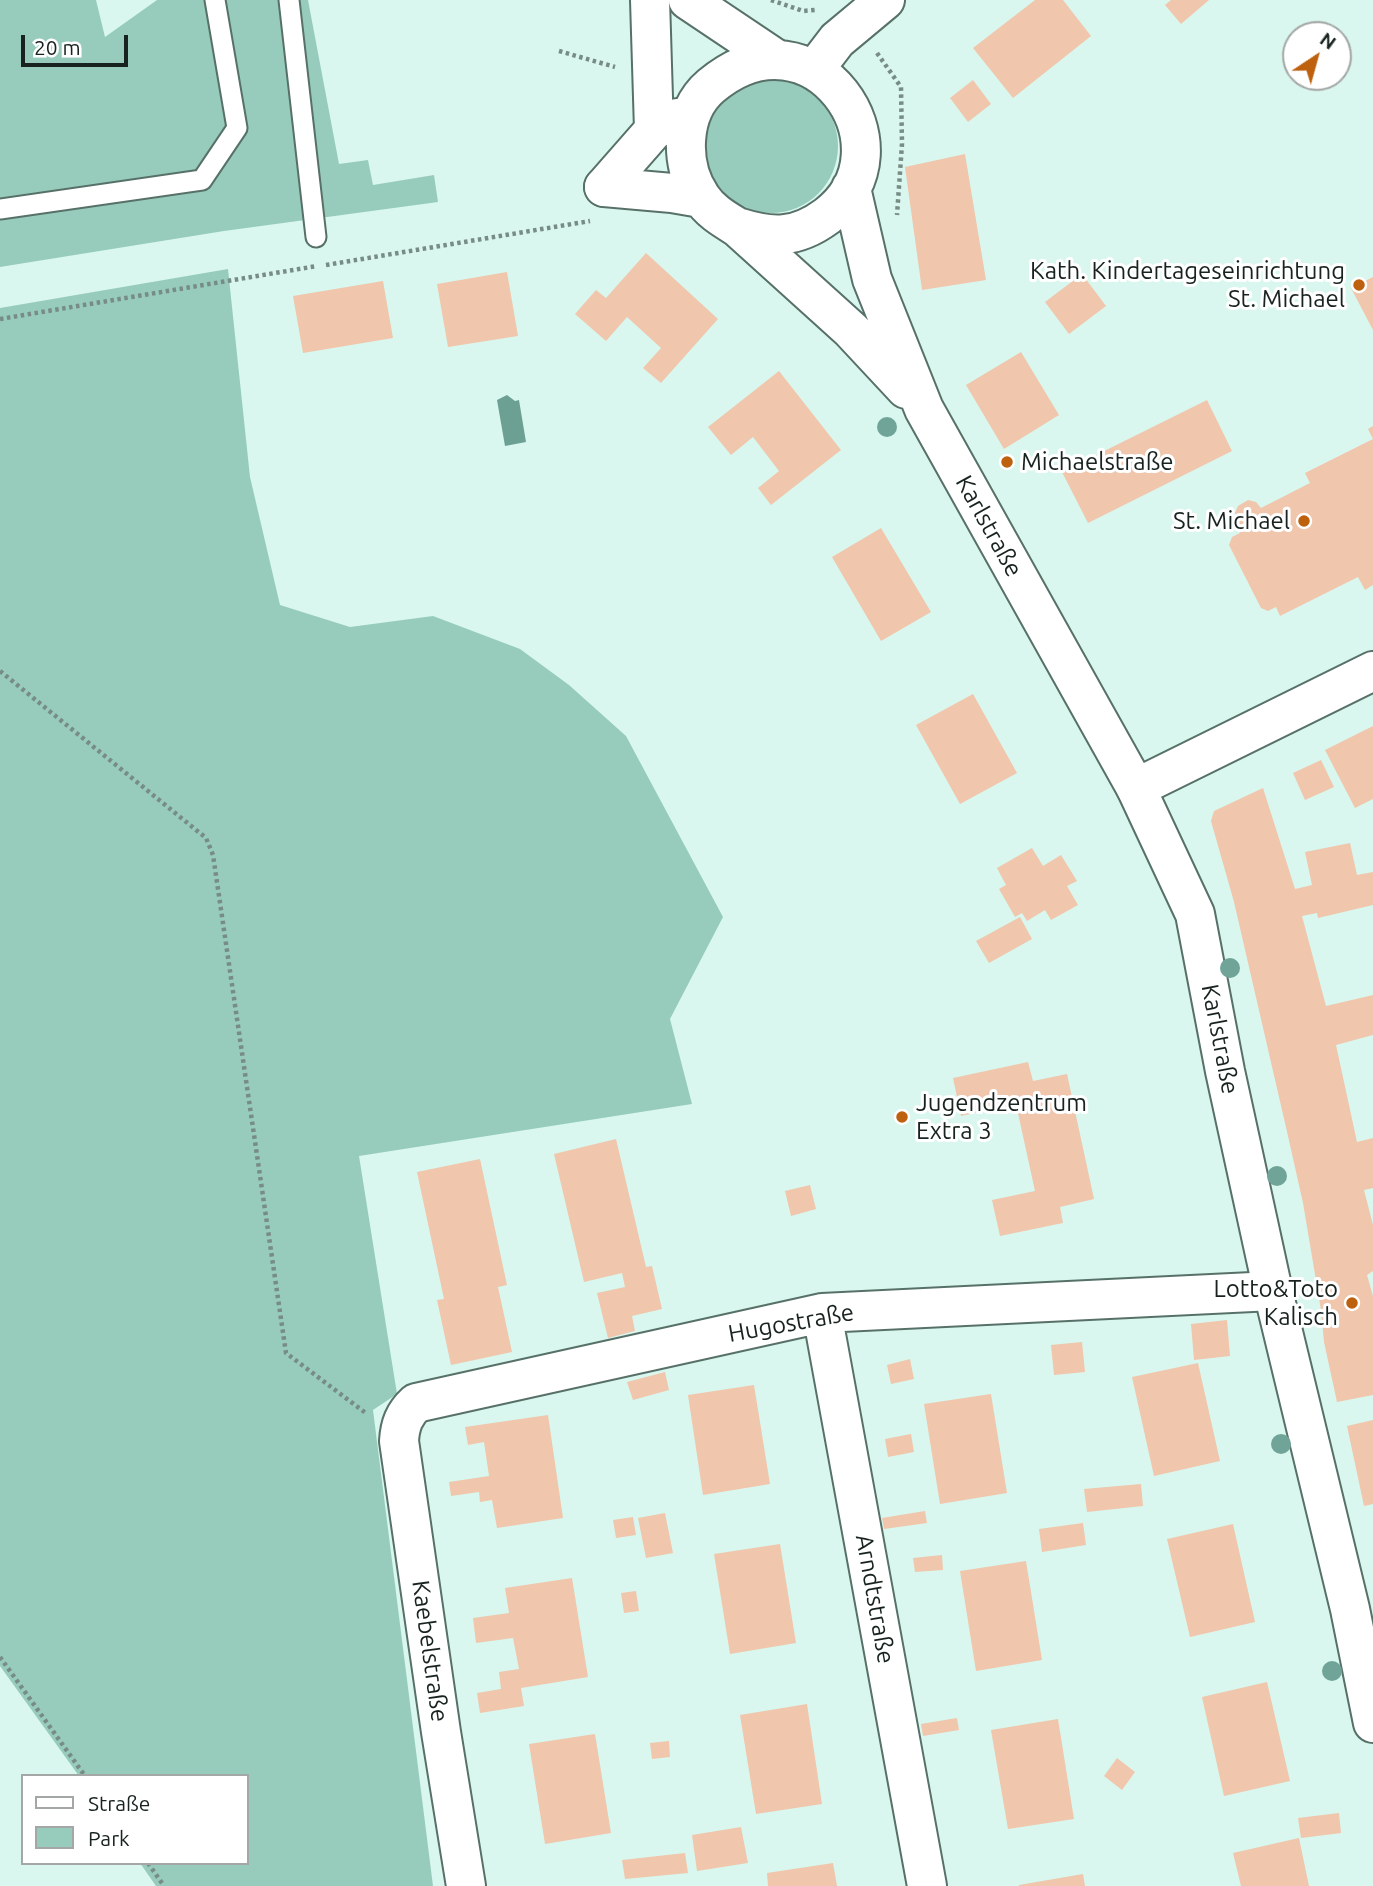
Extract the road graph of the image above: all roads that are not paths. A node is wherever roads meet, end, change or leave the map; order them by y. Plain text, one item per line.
1 (215, 0) edge
2 (289, 0) edge
3 (650, 0) edge
4 (688, 0) edge
5 (886, 0) edge
6 (776, 60) junction
7 (814, 70) junction
8 (690, 113) junction
9 (654, 130) junction
10 (851, 188) junction
11 (701, 198) junction
12 (0, 209) edge
13 (737, 227) junction
14 (316, 237) dead end
15 (925, 408) junction
16 (1373, 671) edge
17 (1136, 788) junction
18 (1273, 1291) junction
19 (822, 1313) junction
20 (403, 1419) joint
21 (1362, 1606) edge
22 (1373, 1723) edge
23 (466, 1886) edge
24 (928, 1886) edge

1 - 12 lane
2 - 14 lane
3 - 9 street
4 - 6 street, Karlstraße
5 - 7 street
6 - 7 street, Karlstraße
6 - 8 street, Karlstraße
7 - 10 street, Karlstraße
8 - 9 street, Karlstraße
8 - 11 street, Karlstraße
9 - 11 street, Karlstraße
10 - 13 street, Karlstraße
10 - 15 street, Karlstraße
11 - 13 street, Karlstraße
13 - 15 street, Karlstraße
15 - 17 street, Karlstraße
16 - 17 street
17 - 18 street, Karlstraße
18 - 19 street, Hugostraße
18 - 21 street, Karlstraße
19 - 20 street, Hugostraße
19 - 24 street, Arndtstraße
20 - 23 street, Kaebelstraße
21 - 22 street, Karlstraße

